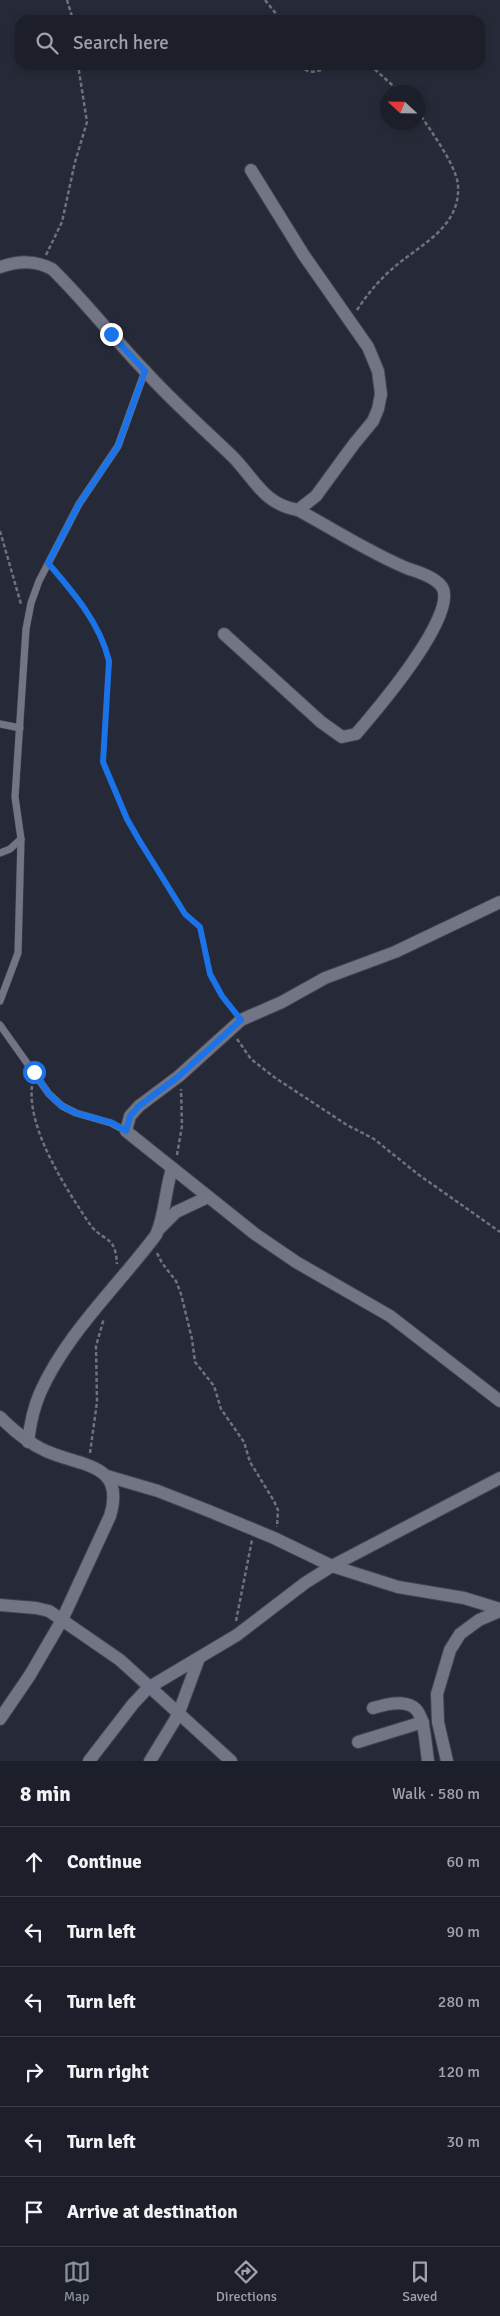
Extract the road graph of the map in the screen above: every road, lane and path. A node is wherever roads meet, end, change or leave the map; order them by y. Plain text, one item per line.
1 (67, 0) edge
2 (265, 0) edge
3 (72, 15) edge
4 (277, 15) edge
5 (79, 70) edge
6 (306, 70) edge
7 (322, 70) edge
8 (376, 70) edge
9 (392, 85) edge
10 (425, 122) edge
11 (251, 170) dead end
12 (42, 263) junction
13 (0, 266) edge
14 (350, 322) junction
15 (145, 371) junction
16 (298, 510) junction
17 (0, 531) edge
18 (48, 563) junction
19 (28, 618) junction
20 (224, 634) dead end
21 (0, 724) edge
22 (20, 728) junction
23 (21, 839) junction
24 (0, 853) edge
25 (500, 902) edge
26 (0, 1001) edge
27 (241, 1020) junction
28 (0, 1024) edge
29 (34, 1072) junction
30 (179, 1076) junction
31 (126, 1131) junction
32 (172, 1169) junction
33 (208, 1197) junction
34 (158, 1231) junction
35 (500, 1232) edge
36 (118, 1283) junction
37 (105, 1300) junction
38 (500, 1401) edge
39 (0, 1417) edge
40 (28, 1442) junction
41 (92, 1467) junction
42 (107, 1476) junction
43 (500, 1478) edge
44 (255, 1530) junction
45 (274, 1538) junction
46 (332, 1566) junction
47 (0, 1606) edge
48 (500, 1610) edge
49 (62, 1620) junction
50 (237, 1635) junction
51 (200, 1658) junction
52 (148, 1688) junction
53 (372, 1708) dead end
54 (178, 1714) junction
55 (0, 1719) edge
56 (422, 1722) junction
57 (358, 1742) dead end
58 (89, 1761) edge
59 (150, 1761) edge
60 (231, 1761) edge
61 (428, 1761) edge
62 (447, 1761) edge

1 - 3 path
2 - 4 path
5 - 12 path
6 - 7 path
8 - 9 path
10 - 14 path
11 - 14 street
12 - 13 street
12 - 15 street
14 - 16 street
15 - 16 street
15 - 18 lane
16 - 20 street
17 - 19 path
18 - 19 lane
18 - 27 path
19 - 22 lane
21 - 22 lane
22 - 23 lane
23 - 24 lane
23 - 26 lane
25 - 27 street
27 - 30 street
27 - 35 path
28 - 29 lane
29 - 31 lane
29 - 36 path
30 - 31 street
30 - 32 path
31 - 32 street
32 - 33 street
32 - 34 street
33 - 34 street
33 - 38 street
34 - 36 street
34 - 45 path
36 - 37 street
37 - 40 street
37 - 41 path
39 - 40 street
40 - 41 street
41 - 42 street
42 - 44 street
42 - 49 street
43 - 46 street
44 - 45 street
44 - 50 path
45 - 46 street
46 - 48 street
46 - 50 street
47 - 49 street
48 - 62 street
49 - 52 street
49 - 55 street
50 - 51 street
51 - 52 street
51 - 54 street
52 - 54 street
52 - 58 street
53 - 56 street
54 - 59 street
54 - 60 street
56 - 57 street
56 - 61 street

